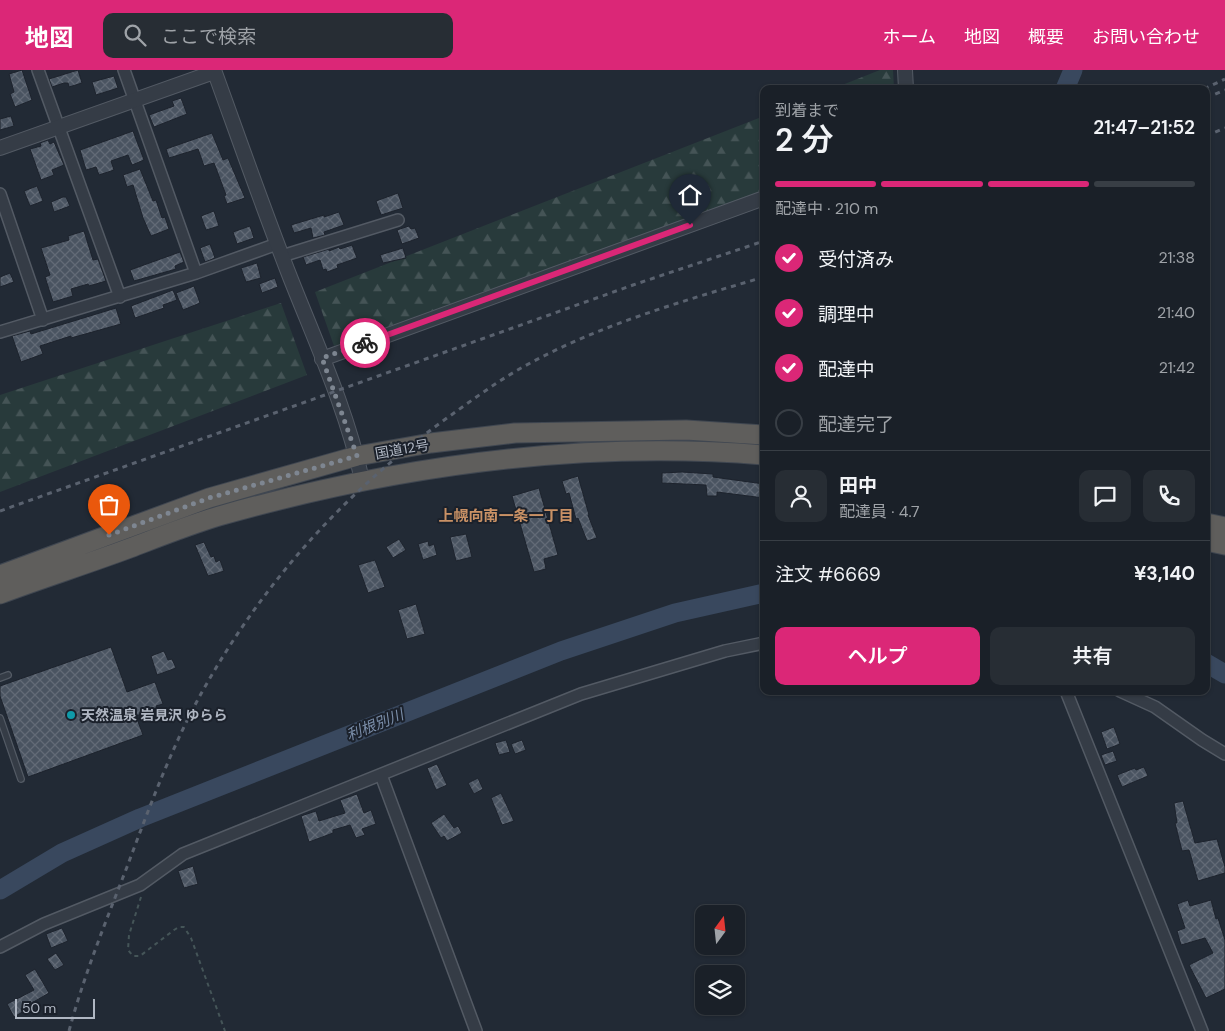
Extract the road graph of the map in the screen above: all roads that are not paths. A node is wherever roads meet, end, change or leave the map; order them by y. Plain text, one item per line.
1 (38, 70) edge
2 (124, 70) edge
3 (905, 70) edge
4 (214, 71) edge
5 (906, 85) edge
6 (134, 99) junction
7 (58, 126) junction
8 (0, 148) edge
9 (0, 194) edge
10 (760, 199) edge
11 (398, 220) dead end
12 (279, 250) junction
13 (196, 273) junction
14 (120, 297) junction
15 (43, 320) junction
16 (0, 332) edge
17 (322, 358) junction
18 (760, 436) edge
19 (760, 455) edge
20 (357, 456) junction
21 (362, 480) junction
22 (1210, 524) edge
23 (1225, 527) edge
24 (1210, 542) edge
25 (1225, 545) edge
26 (0, 575) edge
27 (0, 594) edge
28 (760, 644) edge
29 (8, 675) dead end
30 (0, 678) edge
31 (1068, 695) edge
32 (1129, 695) edge
33 (0, 718) edge
34 (1225, 754) edge
35 (381, 775) junction
36 (21, 779) dead end
37 (0, 947) edge
38 (476, 1031) edge
39 (1202, 1031) edge

1 - 7 street
2 - 6 street
3 - 5 street
4 - 6 street
4 - 12 street
6 - 7 street
6 - 13 street
7 - 8 street
7 - 14 street
9 - 15 street
10 - 17 street
11 - 12 street
12 - 13 street
12 - 17 street
13 - 14 street
14 - 15 street
15 - 16 street
17 - 20 street
18 - 20 highway, 国道12号
19 - 21 highway, 国道12号
20 - 21 street
20 - 26 highway, 国道12号
21 - 27 highway, 国道12号
22 - 23 highway
24 - 25 highway
28 - 35 street
29 - 30 lane
31 - 39 street
32 - 34 street
33 - 36 lane
35 - 37 street
35 - 38 street

